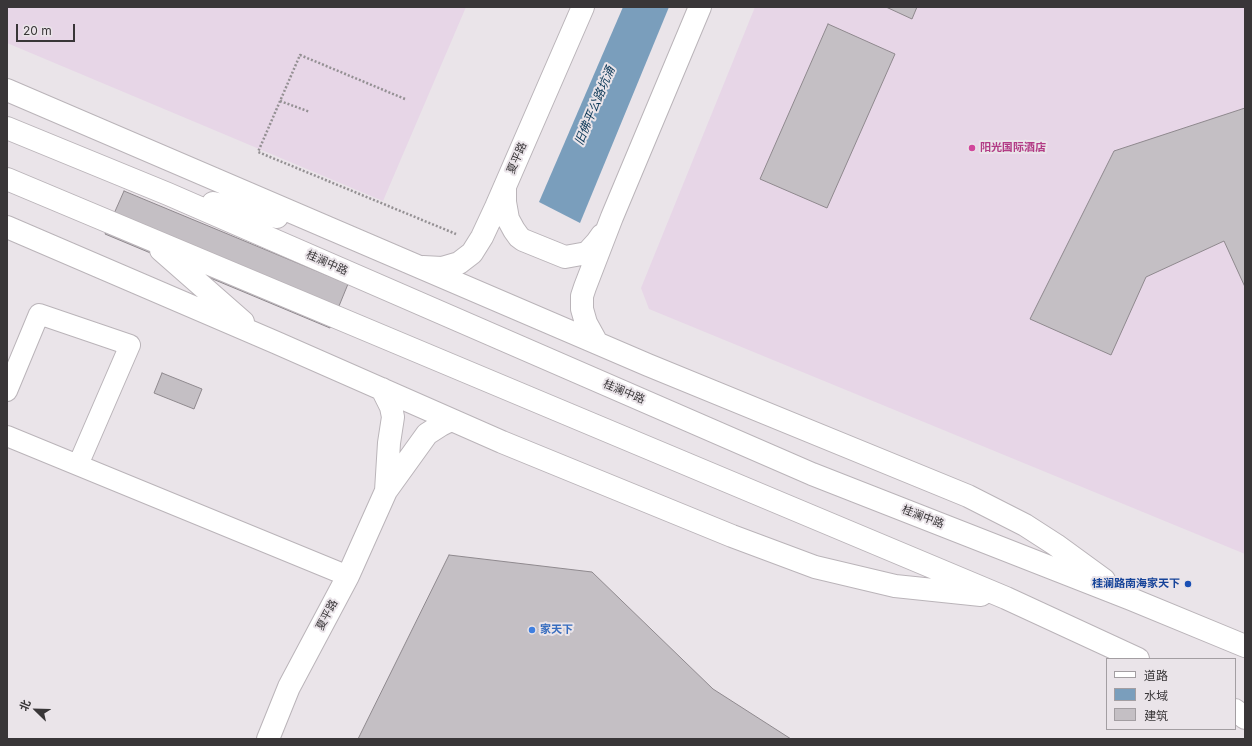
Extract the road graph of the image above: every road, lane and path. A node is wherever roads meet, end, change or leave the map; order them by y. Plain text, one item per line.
1 (583, 7) edge
2 (700, 7) edge
3 (7, 90) edge
4 (405, 99) dead end
5 (280, 101) junction
6 (310, 112) dead end
7 (7, 128) edge
8 (7, 179) edge
9 (505, 186) junction
10 (168, 194) junction
11 (323, 226) junction
12 (7, 227) edge
13 (607, 229) junction
14 (456, 234) dead end
15 (146, 237) junction
16 (417, 266) junction
17 (257, 335) junction
18 (597, 343) junction
19 (382, 389) junction
20 (7, 391) edge
21 (451, 420) junction
22 (7, 436) edge
23 (78, 465) junction
24 (386, 490) junction
25 (348, 576) junction
26 (1006, 598) junction
27 (1131, 599) junction
28 (1245, 646) edge
29 (1136, 658) edge
30 (1236, 711) edge
31 (1245, 718) edge
32 (268, 739) edge

1 - 9 main road, 夏平路
2 - 13 main road
3 - 11 main road
4 - 5 path
5 - 6 path
5 - 14 path
7 - 10 main road, 桂澜中路
8 - 15 main road
9 - 13 main road
9 - 16 main road, 夏平路
10 - 11 main road
10 - 27 main road, 桂澜中路
11 - 16 main road
12 - 17 main road
13 - 18 main road
15 - 17 main road
15 - 26 main road
16 - 18 main road
17 - 19 main road
18 - 27 main road
19 - 21 main road
19 - 24 main road, 夏平路
20 - 23 lane
21 - 24 main road, 夏平路
21 - 26 main road
22 - 23 lane
23 - 25 lane
24 - 25 main road, 夏平路
25 - 32 main road, 夏平路
26 - 29 main road
27 - 28 main road, 桂澜中路
30 - 31 main road

